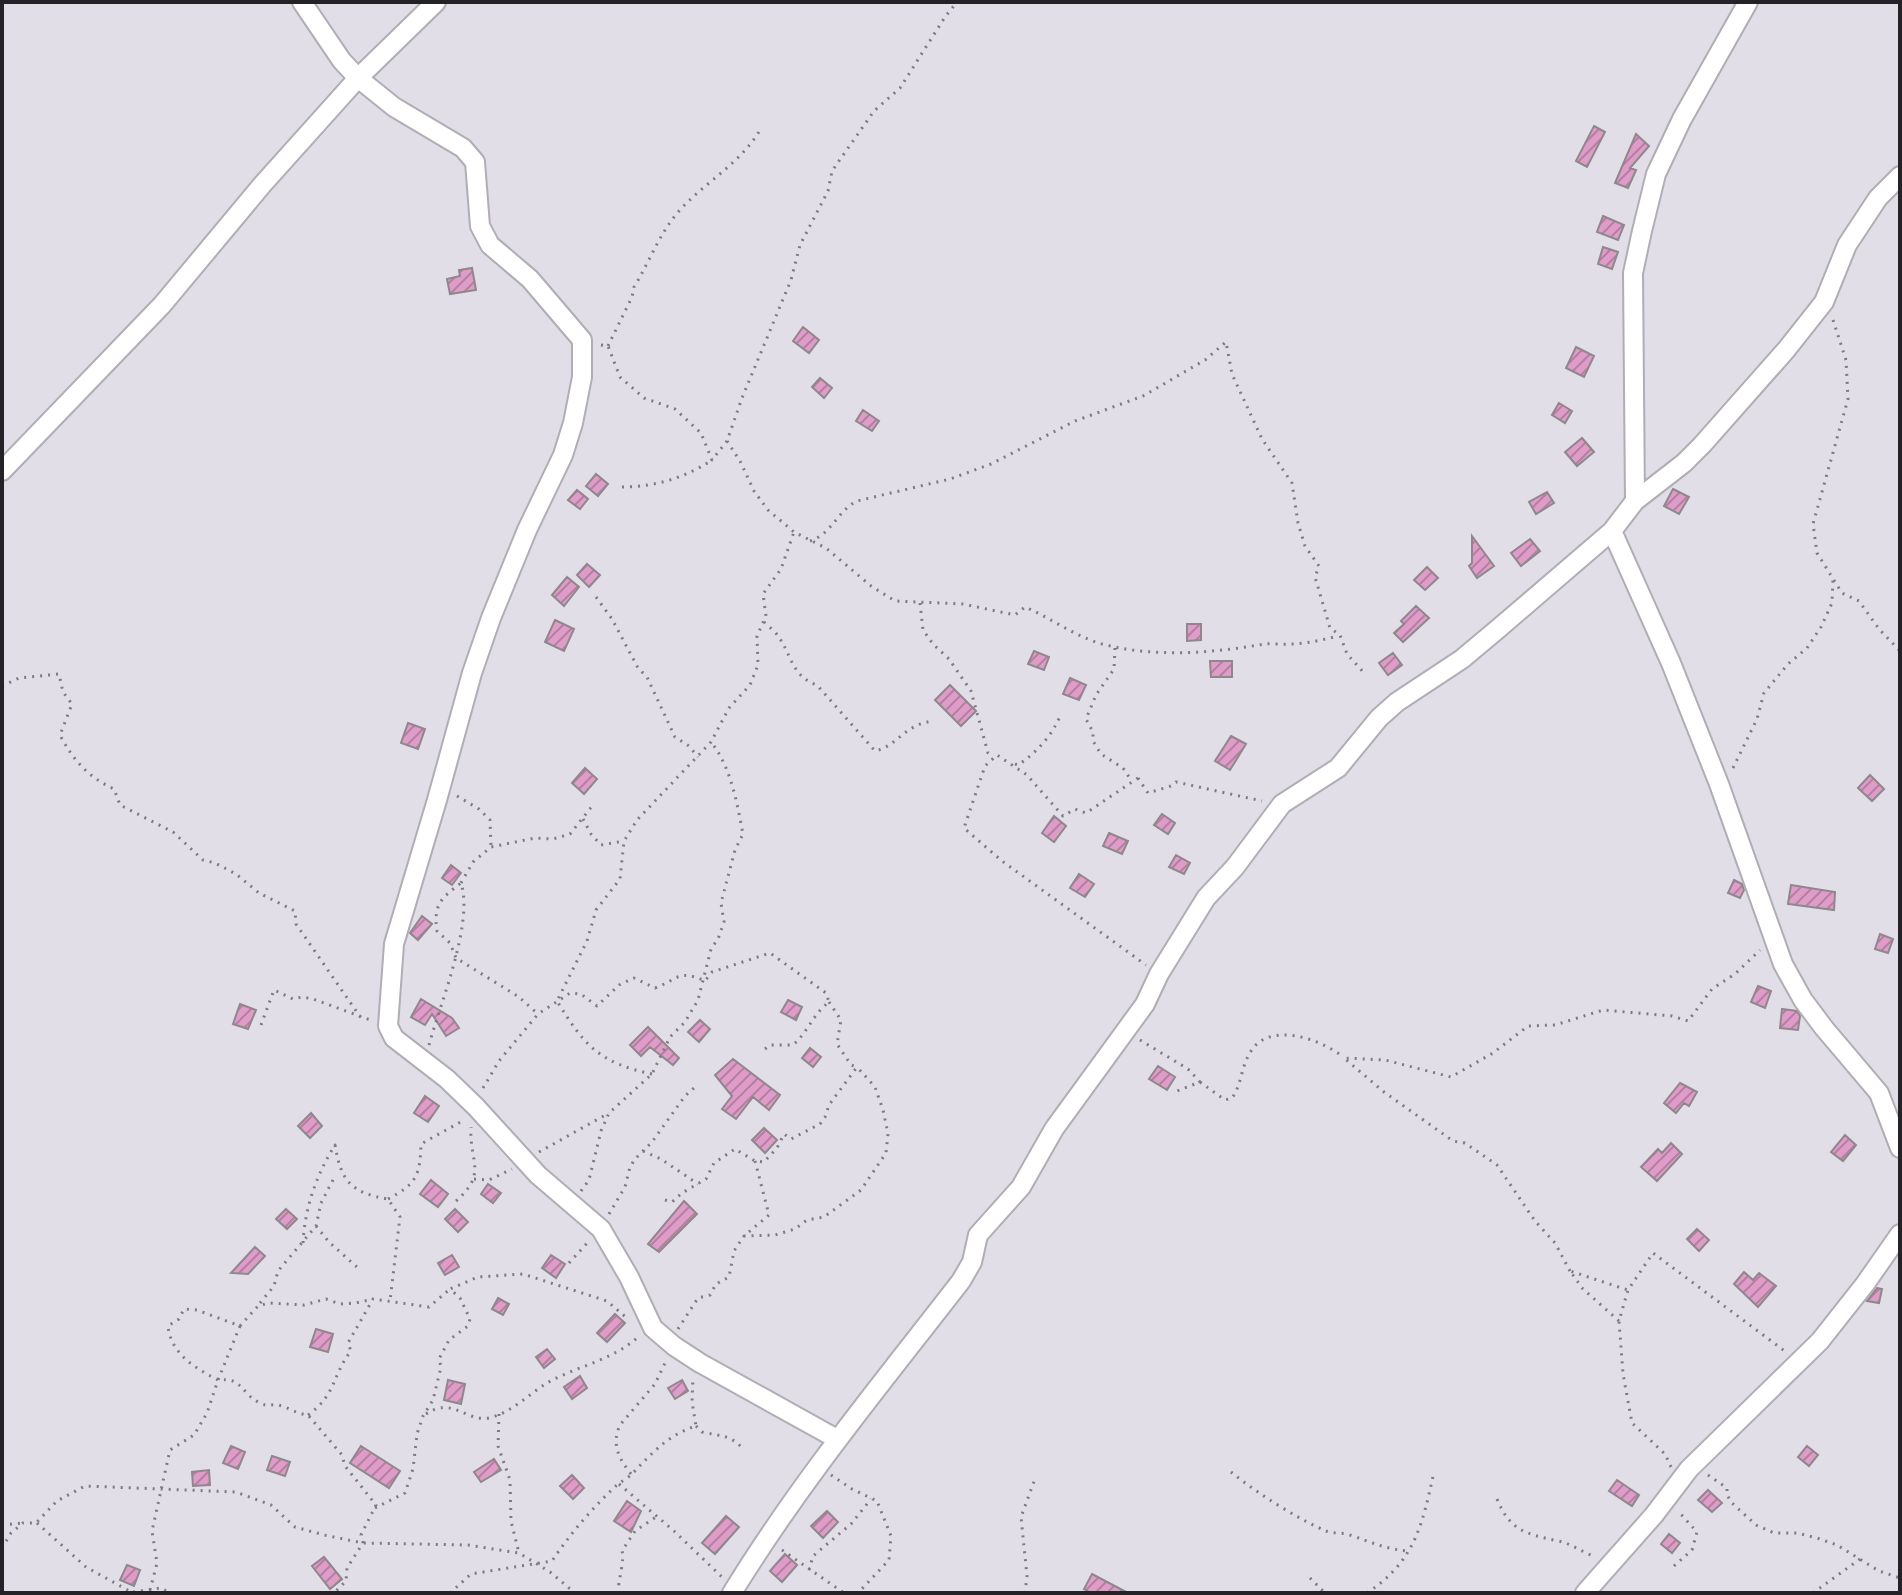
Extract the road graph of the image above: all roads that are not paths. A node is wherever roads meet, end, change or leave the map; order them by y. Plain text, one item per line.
1 (302, 2) edge
2 (436, 2) edge
3 (1748, 2) edge
4 (358, 78) junction
5 (1900, 176) edge
6 (2, 471) edge
7 (1635, 501) junction
8 (1612, 531) junction
9 (1900, 1148) edge
10 (1900, 1234) edge
11 (837, 1439) junction
12 (734, 1591) edge
13 (1585, 1593) edge

1 - 4 street
2 - 4 street
3 - 7 street
4 - 6 street
4 - 11 street
5 - 7 street
7 - 8 street
8 - 9 street
8 - 11 street
10 - 13 street
11 - 12 street

